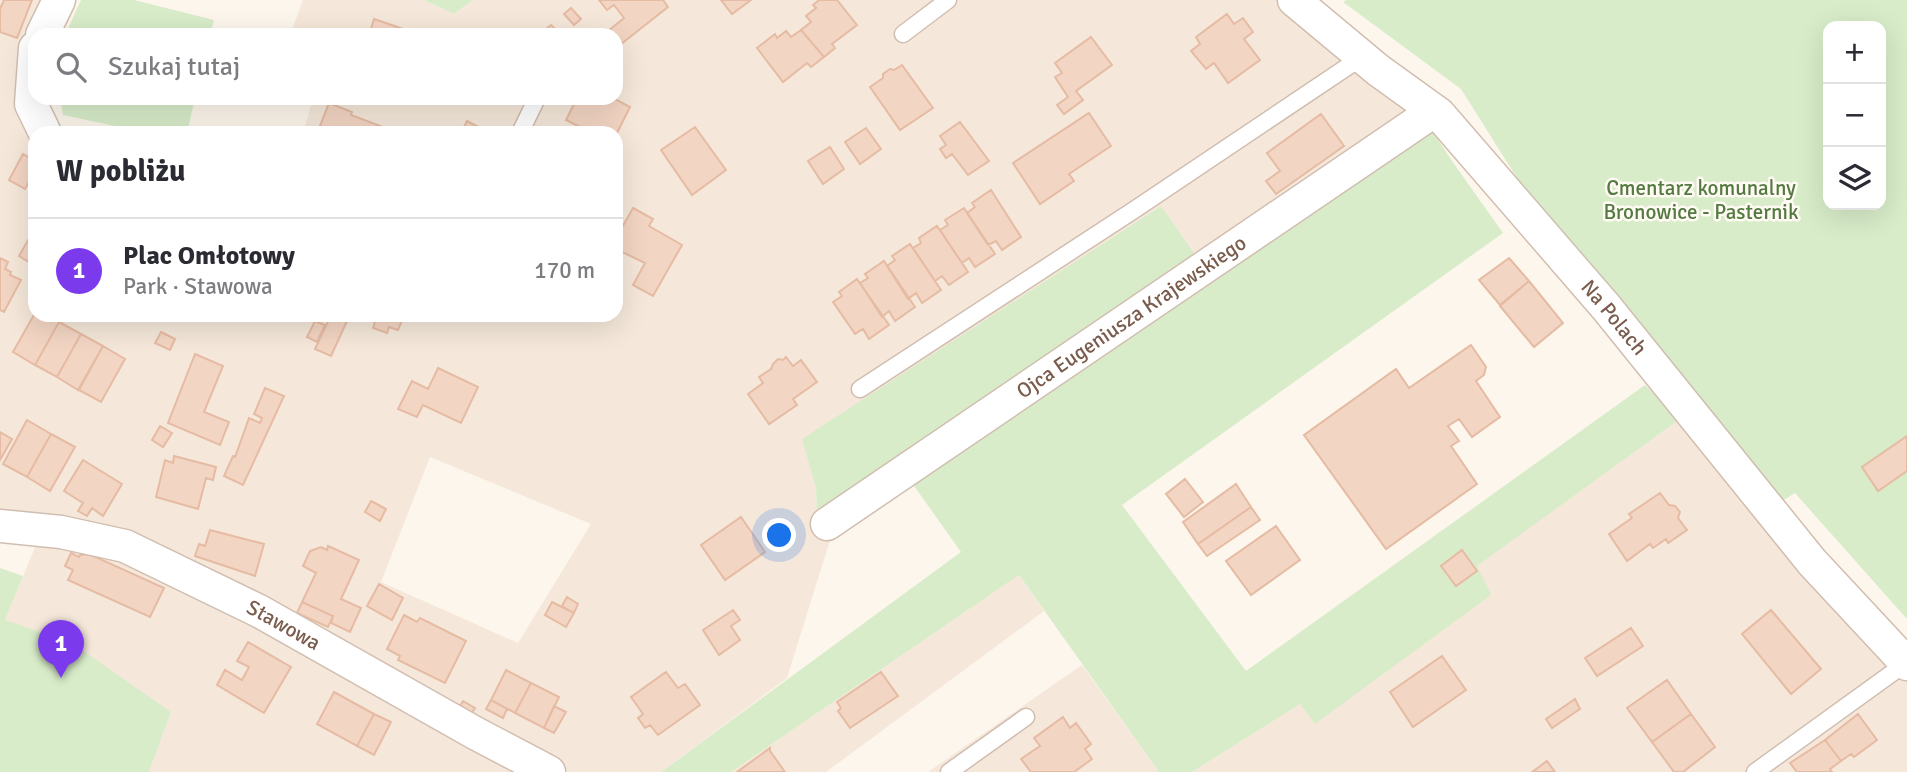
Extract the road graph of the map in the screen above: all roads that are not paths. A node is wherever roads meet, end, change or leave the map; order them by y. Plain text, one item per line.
1 (59, 0) edge
2 (948, 0) edge
3 (1308, 4) edge
4 (45, 28) edge
5 (903, 34) dead end
6 (1362, 57) junction
7 (31, 105) edge
8 (534, 105) edge
9 (1434, 111) junction
10 (42, 126) edge
11 (523, 126) edge
12 (860, 389) dead end
13 (827, 524) dead end
14 (0, 526) edge
15 (1906, 663) edge
16 (1026, 716) dead end
17 (549, 772) edge
18 (949, 772) edge
19 (1755, 772) edge

1 - 4 street
2 - 5 lane
3 - 6 street, Na Polach
6 - 9 street, Na Polach
6 - 12 lane
7 - 10 street
8 - 11 lane
9 - 13 street, Ojca Eugeniusza Krajewskiego
9 - 15 street, Na Polach
14 - 17 street, Stawowa
15 - 19 lane
16 - 18 lane

